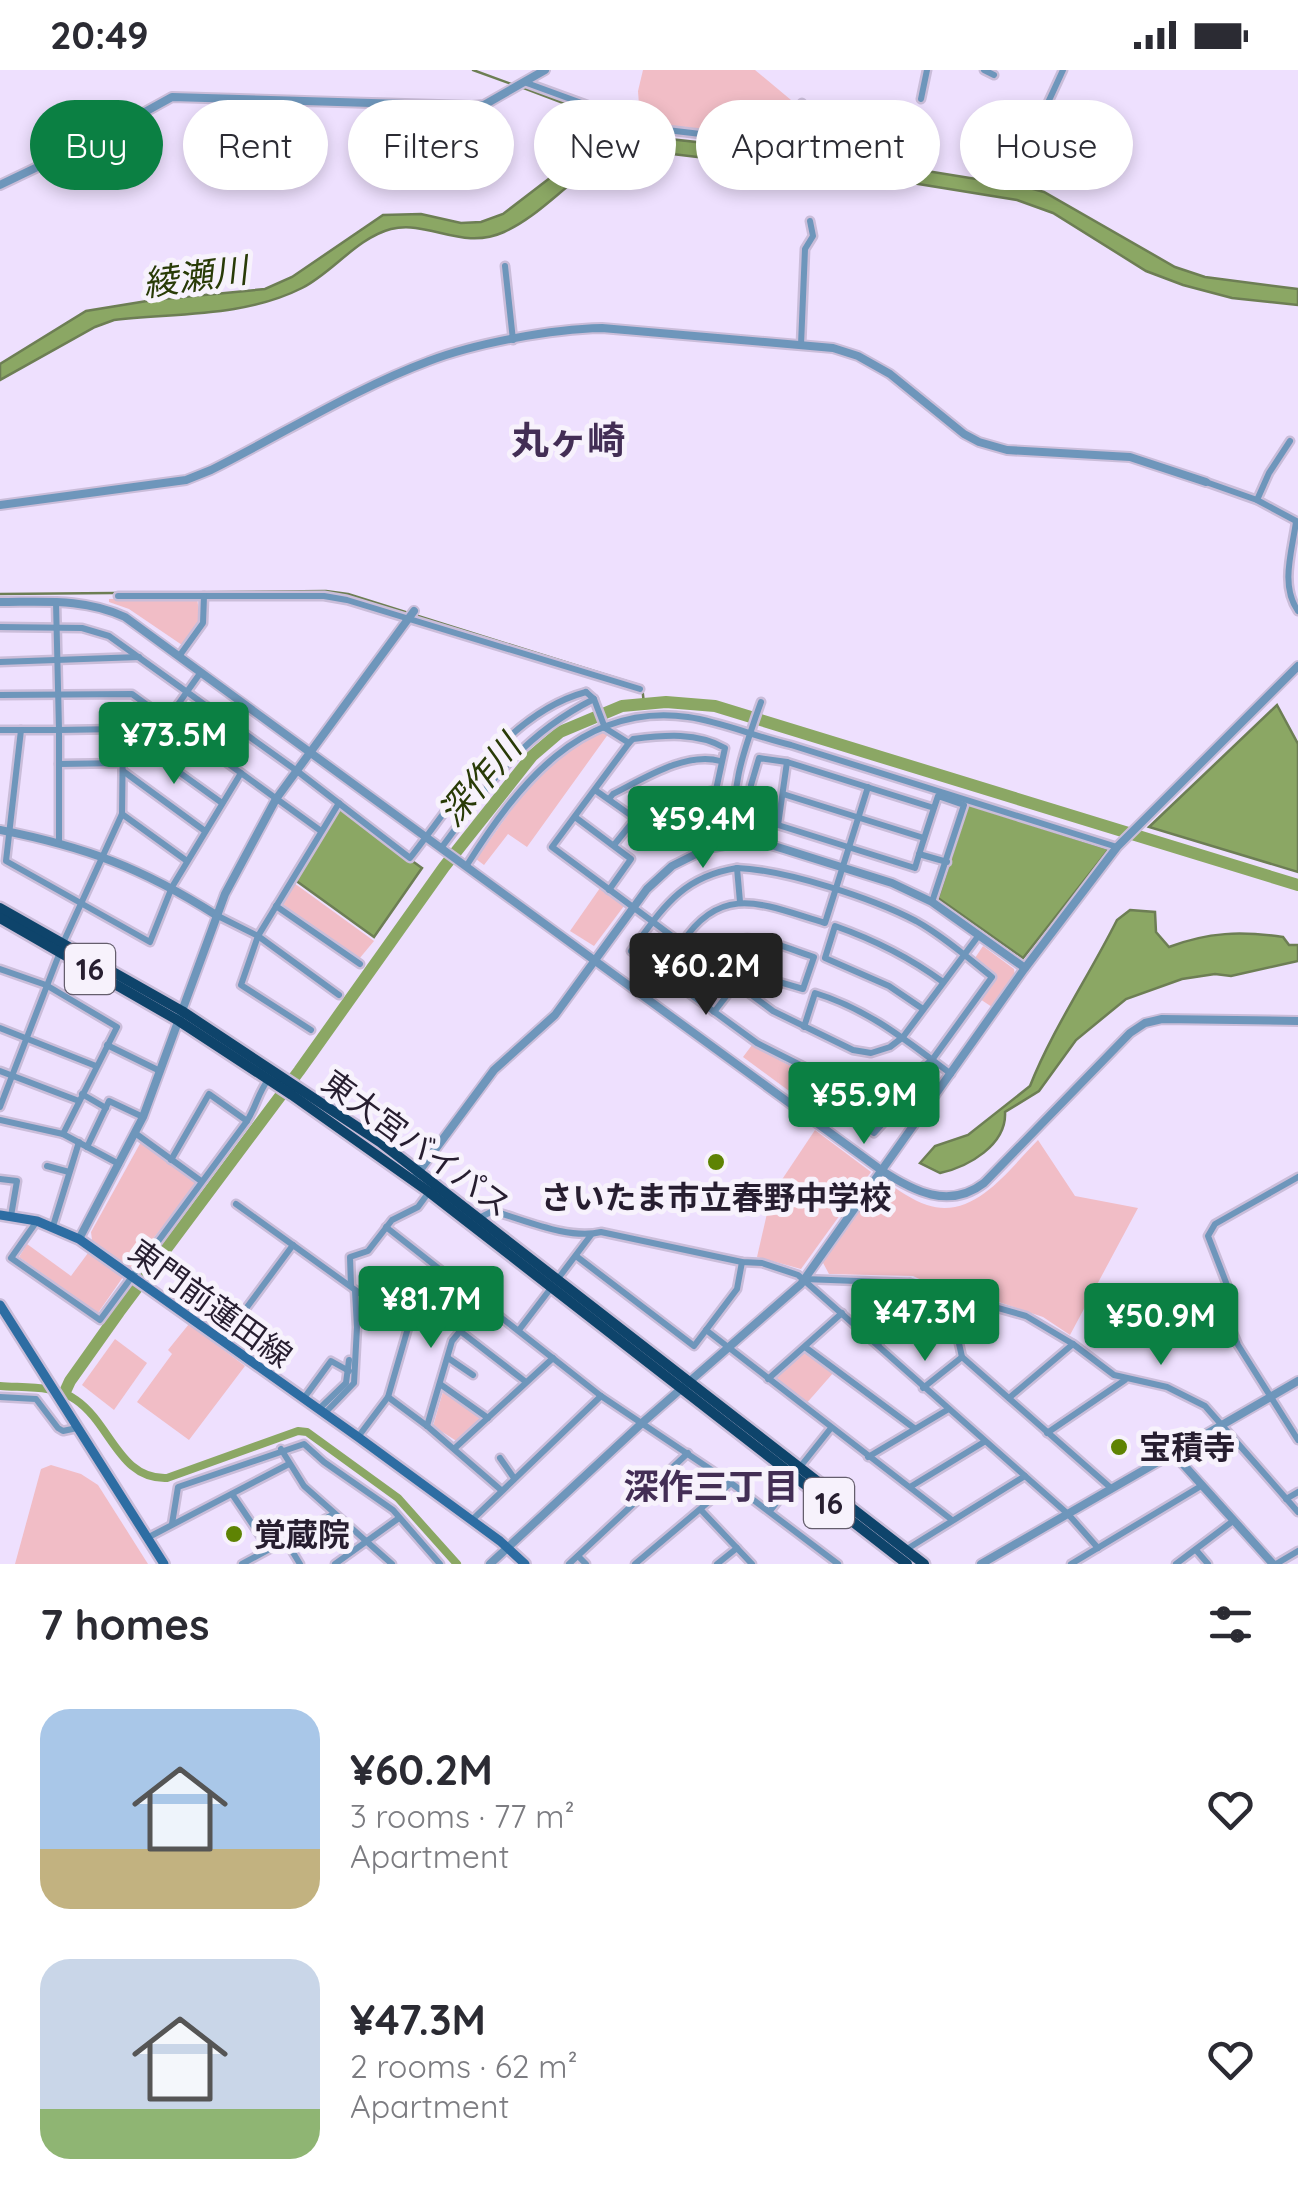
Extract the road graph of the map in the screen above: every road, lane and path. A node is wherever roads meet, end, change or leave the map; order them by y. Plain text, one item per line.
1 (545, 70) edge
2 (928, 70) edge
3 (984, 70) edge
4 (1063, 70) edge
5 (994, 74) dead end
6 (518, 84) junction
7 (921, 99) dead end
8 (1049, 100) edge
9 (696, 133) edge
10 (0, 184) edge
11 (810, 221) dead end
12 (504, 266) dead end
13 (513, 340) junction
14 (801, 345) junction
15 (1290, 441) dead end
16 (1206, 482) joint
17 (1257, 500) junction
18 (0, 505) edge
19 (1297, 522) edge
20 (118, 596) dead end
21 (204, 596) junction
22 (0, 602) edge
23 (56, 602) junction
24 (1298, 611) edge
25 (411, 615) junction
26 (57, 627) junction
27 (0, 628) edge
28 (180, 655) junction
29 (140, 657) junction
30 (57, 661) junction
31 (0, 662) edge
32 (1298, 666) edge
33 (202, 671) junction
34 (590, 674) junction
35 (640, 689) dead end
36 (188, 690) junction
37 (586, 692) junction
38 (58, 695) junction
39 (0, 696) edge
40 (594, 700) junction
41 (761, 702) dead end
42 (167, 719) junction
43 (605, 728) junction
44 (0, 730) edge
45 (20, 730) junction
46 (59, 730) junction
47 (122, 731) junction
48 (749, 736) junction
49 (630, 743) junction
50 (147, 748) junction
51 (310, 750) junction
52 (720, 761) junction
53 (787, 762) junction
54 (59, 764) junction
55 (123, 767) junction
56 (297, 771) junction
57 (240, 773) junction
58 (736, 782) junction
59 (751, 786) junction
60 (868, 787) junction
61 (595, 790) junction
62 (716, 790) junction
63 (783, 794) junction
64 (276, 799) junction
65 (608, 800) junction
66 (339, 802) junction
67 (222, 803) junction
68 (716, 804) junction
69 (733, 804) junction
70 (934, 808) junction
71 (122, 814) junction
72 (576, 817) junction
73 (858, 817) junction
74 (634, 819) junction
75 (778, 825) junction
76 (0, 830) edge
77 (205, 831) junction
78 (321, 831) junction
79 (11, 832) junction
80 (427, 836) junction
81 (924, 838) junction
82 (59, 842) junction
83 (736, 843) junction
84 (614, 845) junction
85 (848, 846) junction
86 (1117, 847) junction
87 (443, 848) junction
88 (919, 854) junction
89 (104, 856) junction
90 (187, 862) junction
91 (946, 862) junction
92 (465, 864) junction
93 (737, 868) junction
94 (842, 868) junction
95 (172, 886) junction
96 (609, 890) junction
97 (835, 891) junction
98 (82, 902) junction
99 (740, 902) junction
100 (932, 902) junction
101 (276, 906) junction
102 (0, 908) edge
103 (632, 908) junction
104 (216, 915) junction
105 (0, 918) edge
106 (653, 922) junction
107 (258, 936) junction
108 (978, 936) junction
109 (682, 943) junction
110 (62, 948) junction
111 (964, 954) junction
112 (595, 960) junction
113 (710, 962) junction
114 (360, 964) dead end
115 (1024, 968) junction
116 (0, 969) edge
117 (943, 982) junction
118 (736, 983) junction
119 (46, 985) junction
120 (339, 995) dead end
121 (923, 1009) junction
122 (714, 1012) junction
123 (180, 1016) junction
124 (1298, 1022) edge
125 (804, 1027) junction
126 (0, 1028) edge
127 (311, 1030) dead end
128 (903, 1037) junction
129 (25, 1038) junction
130 (108, 1045) junction
131 (932, 1060) junction
132 (97, 1066) junction
133 (0, 1071) edge
134 (161, 1071) junction
135 (952, 1074) junction
136 (12, 1076) junction
137 (820, 1076) junction
138 (274, 1079) junction
139 (898, 1085) junction
140 (80, 1098) junction
141 (0, 1107) edge
142 (106, 1108) junction
143 (143, 1117) junction
144 (0, 1120) edge
145 (247, 1121) junction
146 (135, 1133) junction
147 (64, 1134) junction
148 (83, 1144) junction
149 (172, 1160) junction
150 (120, 1164) junction
151 (47, 1166) dead end
152 (881, 1170) junction
153 (69, 1172) junction
154 (415, 1176) junction
155 (1298, 1177) edge
156 (0, 1179) edge
157 (201, 1181) junction
158 (429, 1192) junction
159 (236, 1204) dead end
160 (6, 1215) edge
161 (479, 1218) junction
162 (36, 1221) junction
163 (53, 1226) junction
164 (386, 1227) junction
165 (590, 1235) junction
166 (79, 1239) junction
167 (294, 1245) junction
168 (576, 1256) junction
169 (742, 1262) junction
170 (448, 1276) junction
171 (133, 1278) junction
172 (803, 1279) junction
173 (910, 1283) junction
174 (554, 1284) junction
175 (353, 1288) junction
176 (948, 1294) junction
177 (484, 1302) junction
178 (0, 1305) edge
179 (842, 1313) junction
180 (408, 1328) junction
181 (519, 1330) junction
182 (706, 1330) junction
183 (460, 1331) junction
184 (222, 1341) junction
185 (878, 1344) junction
186 (1073, 1344) junction
187 (805, 1347) junction
188 (729, 1348) junction
189 (962, 1357) junction
190 (448, 1358) junction
191 (553, 1358) junction
192 (349, 1360) dead end
193 (349, 1372) junction
194 (473, 1376) dead end
195 (768, 1379) junction
196 (1126, 1380) junction
197 (1298, 1381) edge
198 (527, 1382) junction
199 (440, 1384) junction
200 (687, 1385) junction
201 (923, 1388) junction
202 (602, 1396) junction
203 (0, 1397) edge
204 (388, 1397) junction
205 (1270, 1397) junction
206 (1009, 1398) junction
207 (304, 1399) junction
208 (947, 1410) junction
209 (321, 1412) junction
210 (488, 1418) junction
211 (642, 1423) junction
212 (428, 1426) junction
213 (1221, 1426) junction
214 (77, 1428) junction
215 (831, 1428) junction
216 (914, 1428) junction
217 (1048, 1433) junction
218 (358, 1437) junction
219 (1298, 1440) edge
220 (984, 1442) junction
221 (454, 1448) junction
222 (281, 1450) junction
223 (688, 1453) junction
224 (1173, 1453) junction
225 (868, 1456) junction
226 (500, 1458) dead end
227 (289, 1464) junction
228 (798, 1472) junction
229 (1025, 1476) junction
230 (514, 1478) junction
231 (731, 1483) junction
232 (910, 1486) junction
233 (1201, 1486) junction
234 (1112, 1488) junction
235 (501, 1490) junction
236 (1298, 1492) edge
237 (232, 1494) junction
238 (1286, 1499) junction
239 (701, 1510) junction
240 (770, 1511) junction
241 (1298, 1512) edge
242 (334, 1514) junction
243 (1068, 1514) junction
244 (400, 1518) junction
245 (472, 1520) junction
246 (952, 1520) junction
247 (1233, 1521) junction
248 (172, 1524) junction
249 (147, 1538) junction
250 (286, 1540) junction
251 (366, 1542) junction
252 (508, 1548) junction
253 (738, 1548) junction
254 (1098, 1548) junction
255 (269, 1549) junction
256 (1196, 1550) junction
257 (1298, 1551) edge
258 (578, 1556) junction
259 (903, 1557) edge
260 (164, 1564) edge
261 (242, 1564) edge
262 (300, 1564) edge
263 (334, 1564) edge
264 (392, 1564) edge
265 (440, 1564) edge
266 (490, 1564) edge
267 (526, 1564) edge
268 (569, 1564) edge
269 (586, 1564) edge
270 (636, 1564) edge
271 (717, 1564) edge
272 (752, 1564) edge
273 (838, 1564) edge
274 (886, 1564) edge
275 (924, 1564) edge
276 (981, 1564) edge
277 (1071, 1564) edge
278 (1176, 1564) edge
279 (1208, 1564) edge
280 (1274, 1564) edge

1 - 6 street
2 - 7 street
3 - 5 street
4 - 8 street
6 - 9 street
6 - 10 street
11 - 14 street
12 - 13 street
13 - 14 street
13 - 18 street
14 - 16 street
15 - 17 street
16 - 17 street
17 - 19 street
19 - 24 street
20 - 21 street
21 - 25 street
21 - 28 street
22 - 23 street
23 - 26 street
23 - 28 street
25 - 34 street
25 - 51 street
26 - 27 street
26 - 29 street
26 - 30 street
28 - 33 street
29 - 30 street
29 - 36 street
30 - 31 street
30 - 38 street
32 - 86 street
33 - 36 street
33 - 51 street
34 - 35 street
34 - 37 street
36 - 42 street
36 - 56 street
37 - 40 street
37 - 80 street
38 - 39 street
38 - 42 street
38 - 46 street
40 - 43 street
40 - 87 street
41 - 48 street
42 - 50 street
42 - 57 street
43 - 48 street
43 - 49 street
43 - 92 street
44 - 45 street
45 - 46 street
45 - 79 street
46 - 47 street
46 - 54 street
47 - 50 street
47 - 55 street
48 - 58 street
48 - 86 street
49 - 52 street
49 - 61 street
50 - 67 street
51 - 56 street
51 - 80 street
52 - 62 street
52 - 65 street
53 - 59 street
53 - 60 street
53 - 63 street
54 - 55 street
54 - 82 street
55 - 71 street
55 - 77 street
56 - 64 street
56 - 66 street
57 - 64 street
57 - 67 street
58 - 59 street
58 - 69 street
59 - 75 street
60 - 70 street
60 - 73 street
61 - 65 street
61 - 72 street
62 - 68 street
62 - 74 street
63 - 73 street
63 - 75 street
64 - 78 street
64 - 104 street
65 - 74 street
66 - 78 street
66 - 80 street
67 - 77 street
68 - 69 street
68 - 74 street
69 - 83 street
70 - 81 street
70 - 91 street
71 - 89 street
71 - 90 street
72 - 84 street
72 - 96 street
73 - 81 street
73 - 85 street
74 - 84 street
75 - 85 street
76 - 79 street
77 - 90 street
78 - 101 street
79 - 82 street
79 - 98 street
80 - 87 street
81 - 88 street
82 - 89 street
83 - 94 street
83 - 103 street
84 - 96 street
85 - 88 street
85 - 94 street
86 - 115 street
87 - 92 street
88 - 91 street
89 - 95 street
89 - 98 street
90 - 95 street
91 - 100 street
92 - 112 street
93 - 97 street
93 - 99 street
93 - 106 street
94 - 97 street
94 - 100 street
95 - 98 street
95 - 104 street
96 - 103 street
97 - 99 street
97 - 111 street
98 - 110 street
99 - 109 street
100 - 108 street
101 - 107 street
101 - 114 street
102 - 110 highway, 東大宮バイパス / 16
103 - 106 street
103 - 112 street
104 - 107 street
104 - 123 street
105 - 110 highway, 東大宮バイパス / 16
106 - 109 street
106 - 122 street
107 - 120 street
107 - 127 street
108 - 111 street
108 - 115 street
109 - 113 street
110 - 119 street
110 - 123 highway, 東大宮バイパス / 16
111 - 117 street
111 - 131 street
112 - 152 street
112 - 154 street
113 - 118 street
113 - 118 street
115 - 135 street
116 - 119 street
117 - 121 street
117 - 121 street
118 - 122 street
118 - 125 street
119 - 129 street
119 - 130 street
121 - 128 street
122 - 137 street
123 - 134 street
123 - 138 highway, 東大宮バイパス / 16
124 - 152 street
125 - 128 street
125 - 128 street
126 - 129 street
128 - 131 street
129 - 132 street
129 - 136 street
130 - 132 street
130 - 134 street
131 - 135 street
131 - 139 street
132 - 140 street
133 - 136 street
134 - 143 street
135 - 152 street
136 - 140 street
136 - 141 street
137 - 139 street
137 - 139 street
138 - 145 street
138 - 154 highway, 東大宮バイパス / 16
140 - 142 street
140 - 147 street
142 - 143 street
142 - 148 street
143 - 146 street
144 - 147 street
145 - 149 street
145 - 157 street
146 - 149 street
146 - 150 street
147 - 148 street
148 - 150 street
148 - 153 street
149 - 157 street
150 - 166 street
151 - 153 street
152 - 172 street
153 - 163 street
154 - 158 highway, 東大宮バイパス / 16
154 - 161 highway, 東大宮バイパス / 16
155 - 205 street
156 - 160 street
157 - 171 street
158 - 164 street
158 - 174 highway, 東大宮バイパス / 16
159 - 167 street
160 - 162 main road, 東門前蓮田線
161 - 165 street
161 - 174 highway, 東大宮バイパス / 16
162 - 163 main road, 東門前蓮田線
162 - 171 street
163 - 166 main road, 東門前蓮田線
164 - 170 street
164 - 175 street
165 - 168 street
165 - 169 street
166 - 171 main road, 東門前蓮田線
167 - 175 street
167 - 184 street
168 - 174 street
168 - 182 street
169 - 172 street
169 - 182 street
170 - 177 street
170 - 180 street
171 - 184 main road, 東門前蓮田線
172 - 173 street
172 - 179 street
172 - 188 street
173 - 176 street
173 - 185 street
174 - 181 street
174 - 200 highway, 東大宮バイパス / 16
175 - 180 street
175 - 209 street
176 - 186 street
176 - 189 street
177 - 181 street
177 - 183 street
178 - 214 main road
179 - 185 street
179 - 187 street
180 - 204 street
181 - 191 street
182 - 188 street
183 - 190 street
183 - 198 street
184 - 207 main road, 東門前蓮田線
185 - 201 street
186 - 196 street
186 - 206 street
187 - 195 street
187 - 216 street
188 - 195 street
188 - 200 street
189 - 201 street
189 - 206 street
190 - 194 street
190 - 199 street
191 - 198 street
191 - 202 street
192 - 193 street
193 - 207 street
193 - 209 street
195 - 215 street
196 - 213 street
196 - 217 street
197 - 205 street
198 - 210 street
199 - 210 street
199 - 212 street
200 - 211 street
200 - 228 highway, 東大宮バイパス / 16
201 - 208 street
202 - 211 street
202 - 230 street
203 - 214 street
204 - 212 street
204 - 218 street
205 - 213 street
205 - 219 street
206 - 217 street
207 - 209 main road, 東門前蓮田線
208 - 216 street
208 - 220 street
209 - 218 main road, 東門前蓮田線
210 - 221 street
211 - 223 street
211 - 252 street
212 - 221 street
213 - 224 street
213 - 238 street
214 - 249 main road
215 - 225 street
215 - 228 street
216 - 225 street
217 - 234 street
218 - 245 main road, 東門前蓮田線
220 - 229 street
220 - 232 street
221 - 235 street
222 - 227 street
222 - 244 street
222 - 248 street
223 - 231 street
223 - 258 street
224 - 233 street
224 - 234 street
225 - 232 street
226 - 230 street
227 - 237 street
227 - 242 street
228 - 240 street
228 - 259 highway, 東大宮バイパス / 16
229 - 243 street
229 - 246 street
230 - 235 street
231 - 239 street
231 - 240 street
232 - 246 street
233 - 247 street
233 - 254 street
234 - 243 street
235 - 245 street
236 - 238 street
237 - 248 street
237 - 255 street
238 - 241 street
239 - 253 street
239 - 270 street
240 - 273 street
242 - 250 street
242 - 251 street
243 - 254 street
243 - 276 street
244 - 251 street
244 - 265 street
245 - 252 main road, 東門前蓮田線
246 - 259 street
247 - 256 street
247 - 280 street
248 - 249 street
249 - 260 main road
250 - 255 street
250 - 262 street
251 - 263 street
251 - 264 street
252 - 266 street
252 - 267 main road, 東門前蓮田線
253 - 271 street
253 - 272 street
254 - 277 street
255 - 261 street
256 - 278 street
256 - 279 street
257 - 280 street
258 - 268 street
258 - 269 street
259 - 274 street
259 - 275 highway, 東大宮バイパス / 16

